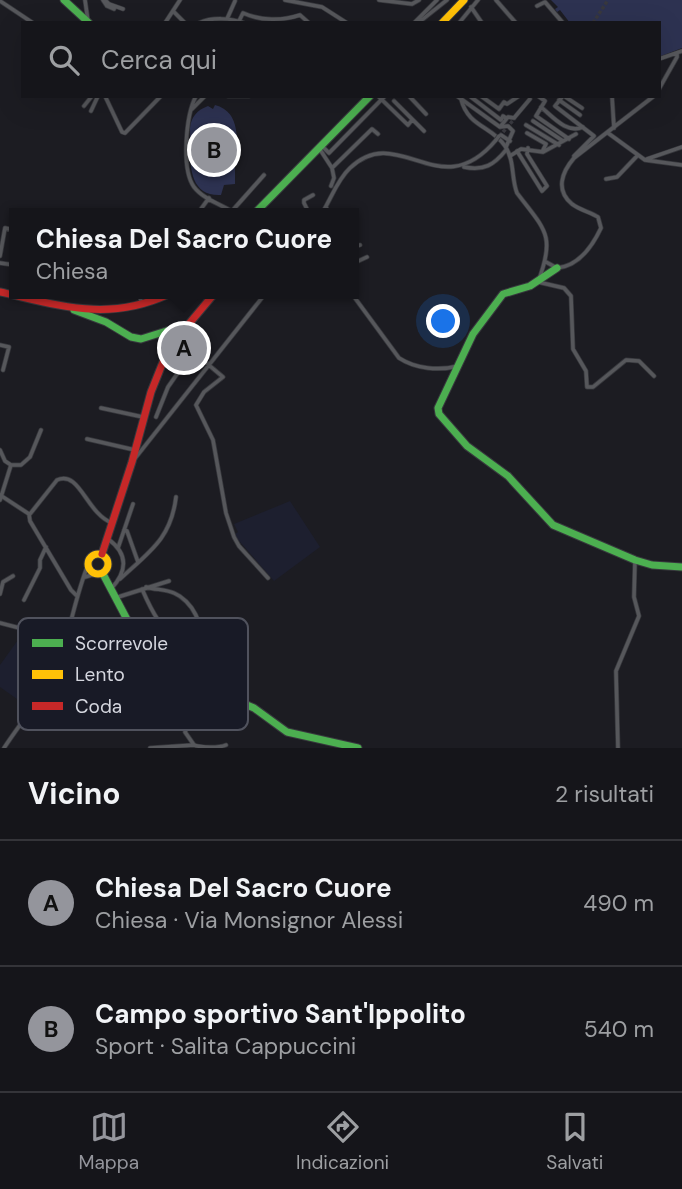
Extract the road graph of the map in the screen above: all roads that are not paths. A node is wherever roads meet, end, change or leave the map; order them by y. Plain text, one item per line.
1 (64, 0) edge
2 (85, 0) edge
3 (104, 0) edge
4 (180, 0) edge
5 (285, 0) edge
6 (379, 0) edge
7 (419, 0) edge
8 (437, 0) edge
9 (447, 0) edge
10 (463, 0) edge
11 (478, 0) edge
12 (496, 0) edge
13 (540, 0) edge
14 (0, 1) edge
15 (236, 1) edge
16 (471, 7) junction
17 (114, 9) dead end
18 (123, 9) dead end
19 (174, 12) junction
20 (227, 19) junction
21 (30, 21) edge
22 (88, 21) edge
23 (89, 21) edge
24 (167, 21) edge
25 (183, 21) edge
26 (204, 21) edge
27 (237, 21) edge
28 (242, 21) edge
29 (307, 21) edge
30 (343, 21) edge
31 (418, 21) edge
32 (419, 21) edge
33 (444, 21) edge
34 (460, 21) edge
35 (481, 21) edge
36 (514, 21) edge
37 (562, 21) edge
38 (679, 52) edge
39 (661, 58) edge
40 (661, 85) edge
41 (90, 98) edge
42 (97, 98) edge
43 (106, 98) edge
44 (159, 98) edge
45 (195, 98) edge
46 (203, 98) edge
47 (368, 98) edge
48 (382, 98) edge
49 (411, 98) edge
50 (459, 98) edge
51 (474, 98) edge
52 (484, 98) edge
53 (515, 98) edge
54 (540, 98) edge
55 (562, 98) edge
56 (612, 98) edge
57 (652, 98) edge
58 (530, 99) dead end
59 (394, 101) dead end
60 (84, 106) dead end
61 (541, 107) junction
62 (582, 108) dead end
63 (191, 110) junction
64 (91, 111) dead end
65 (426, 114) dead end
66 (580, 115) dead end
67 (351, 116) junction
68 (506, 118) junction
69 (412, 120) junction
70 (533, 121) dead end
71 (358, 123) junction
72 (526, 125) dead end
73 (500, 127) junction
74 (583, 127) junction
75 (614, 128) junction
76 (335, 131) junction
77 (424, 131) dead end
78 (608, 133) junction
79 (378, 134) dead end
80 (527, 134) dead end
81 (576, 134) dead end
82 (344, 138) junction
83 (566, 140) junction
84 (510, 141) junction
85 (559, 145) junction
86 (320, 146) junction
87 (682, 147) edge
88 (506, 148) junction
89 (528, 148) junction
90 (517, 151) junction
91 (542, 152) junction
92 (638, 155) junction
93 (510, 156) junction
94 (574, 158) junction
95 (645, 160) junction
96 (472, 162) junction
97 (682, 165) edge
98 (462, 166) junction
99 (332, 168) junction
100 (477, 168) junction
101 (264, 175) dead end
102 (606, 179) dead end
103 (331, 186) dead end
104 (313, 195) dead end
105 (209, 198) junction
106 (326, 207) edge
107 (202, 208) edge
108 (226, 208) edge
109 (238, 208) edge
110 (260, 208) edge
111 (307, 208) edge
112 (2, 237) edge
113 (0, 256) edge
114 (367, 257) dead end
115 (359, 261) edge
116 (545, 262) junction
117 (557, 268) junction
118 (538, 282) junction
119 (36, 299) edge
120 (141, 299) edge
121 (158, 299) edge
122 (210, 299) edge
123 (261, 299) edge
124 (356, 299) edge
125 (143, 306) junction
126 (111, 311) junction
127 (84, 312) junction
128 (106, 322) junction
129 (190, 323) junction
130 (180, 330) junction
131 (191, 337) junction
132 (0, 345) edge
133 (196, 347) junction
134 (210, 365) junction
135 (459, 366) junction
136 (4, 370) dead end
137 (654, 376) dead end
138 (100, 408) dead end
139 (144, 417) junction
140 (156, 417) dead end
141 (41, 430) dead end
142 (87, 439) dead end
143 (1, 443) edge
144 (0, 449) edge
145 (135, 450) junction
146 (132, 462) junction
147 (11, 465) junction
148 (0, 497) edge
149 (176, 498) dead end
150 (133, 504) dead end
151 (29, 514) junction
152 (112, 523) junction
153 (124, 530) junction
154 (107, 538) junction
155 (46, 547) junction
156 (118, 548) junction
157 (102, 554) junction
158 (635, 560) junction
159 (138, 562) junction
160 (88, 565) junction
161 (682, 567) edge
162 (99, 574) junction
163 (13, 576) dead end
164 (83, 578) junction
165 (268, 578) dead end
166 (120, 579) junction
167 (169, 580) dead end
168 (144, 588) junction
169 (111, 589) junction
170 (0, 594) edge
171 (76, 595) junction
172 (115, 598) junction
173 (24, 600) dead end
174 (71, 618) edge
175 (126, 618) edge
176 (156, 618) edge
177 (196, 618) edge
178 (0, 624) edge
179 (18, 628) edge
180 (248, 705) edge
181 (18, 727) edge
182 (186, 730) edge
183 (194, 745) junction
184 (226, 745) dead end
185 (4, 748) edge
186 (150, 748) edge
187 (358, 748) edge
188 (618, 748) edge

1 - 22 street
2 - 23 street
3 - 17 street
3 - 18 street
4 - 19 street
5 - 30 street
6 - 7 street
8 - 31 street
9 - 32 street
10 - 33 street
11 - 16 street
12 - 36 street
13 - 37 street
14 - 21 street
15 - 20 street
16 - 34 street
16 - 35 street
19 - 24 street
19 - 25 street
20 - 26 street
20 - 27 street
28 - 29 street
38 - 39 street
38 - 40 street
41 - 60 street
42 - 64 street
43 - 44 street
45 - 63 street
46 - 63 street
47 - 67 street
48 - 69 street
48 - 71 street
49 - 65 street
50 - 73 street
50 - 88 street
51 - 68 street
52 - 53 street
54 - 61 street
55 - 62 street
55 - 66 street
55 - 74 street
56 - 75 street
57 - 75 street
58 - 68 street
59 - 69 street
61 - 74 street
61 - 83 street
63 - 105 street
67 - 71 street
67 - 76 street
68 - 73 street
69 - 77 street
70 - 83 street
71 - 82 street
72 - 85 street
73 - 84 street
74 - 94 street
75 - 78 street
76 - 82 street
76 - 86 street
78 - 92 street
78 - 94 street
79 - 99 street
80 - 91 street
81 - 83 street
82 - 86 street
83 - 85 street
84 - 88 street
84 - 96 street
85 - 91 street
86 - 99 street
86 - 110 street
87 - 95 street
88 - 93 street
88 - 100 street
89 - 90 street
89 - 90 street
89 - 91 street
90 - 93 street
92 - 95 street
92 - 102 street
93 - 116 street
94 - 117 street
95 - 97 street
96 - 98 street
96 - 100 street
98 - 100 street
98 - 106 street
99 - 103 street
101 - 109 street
104 - 111 street
105 - 107 street
105 - 108 street
112 - 113 street
114 - 115 street
116 - 117 street
116 - 118 street
117 - 118 street
118 - 135 street
118 - 137 street
119 - 127 street
120 - 125 street
121 - 125 street
122 - 129 street
123 - 134 street
124 - 135 street
125 - 126 street
126 - 127 street
126 - 128 street
127 - 128 street
128 - 130 street
129 - 130 street
129 - 131 street
130 - 131 street
130 - 139 street
131 - 133 street
132 - 136 street
133 - 134 street
133 - 140 street
134 - 146 street
134 - 165 street
135 - 158 street
138 - 139 street
139 - 145 street
141 - 147 street
142 - 145 street
143 - 144 street
144 - 147 street
145 - 146 street
146 - 152 street
147 - 148 street
148 - 151 street
149 - 159 street
150 - 153 street
151 - 152 street
151 - 155 street
152 - 154 street
153 - 156 street
153 - 159 street
154 - 156 street
154 - 157 street
155 - 171 street
155 - 173 street
156 - 166 street
157 - 160 street
157 - 162 street
158 - 161 street
158 - 188 street
159 - 166 street
160 - 162 street
160 - 164 street
162 - 164 street
162 - 169 street
163 - 170 street
164 - 171 street
166 - 169 street
167 - 168 street
168 - 172 street
168 - 176 street
168 - 177 street
169 - 172 street
171 - 174 street
172 - 175 street
178 - 179 street
180 - 187 street
181 - 185 street
182 - 183 street
183 - 184 street
183 - 186 street

